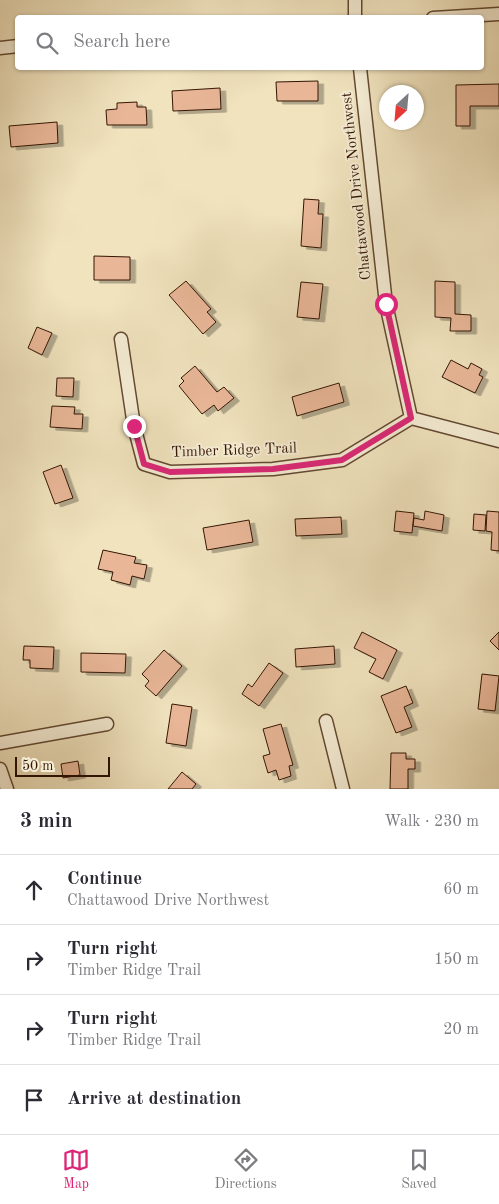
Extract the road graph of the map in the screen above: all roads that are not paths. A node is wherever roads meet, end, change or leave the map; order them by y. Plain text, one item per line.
1 (355, 0) edge
2 (499, 14) edge
3 (355, 15) edge
4 (482, 15) edge
5 (15, 46) edge
6 (0, 48) edge
7 (360, 70) edge
8 (121, 338) dead end
9 (411, 418) junction
10 (499, 441) edge
11 (326, 721) dead end
12 (107, 724) dead end
13 (0, 743) edge
14 (0, 769) edge
15 (7, 789) edge
16 (343, 789) edge

1 - 3 street
2 - 4 street
5 - 6 street
7 - 9 street, Chattawood Drive Northwest
8 - 9 street, Timber Ridge Trail
9 - 10 street
11 - 16 street
12 - 13 street
14 - 15 street

